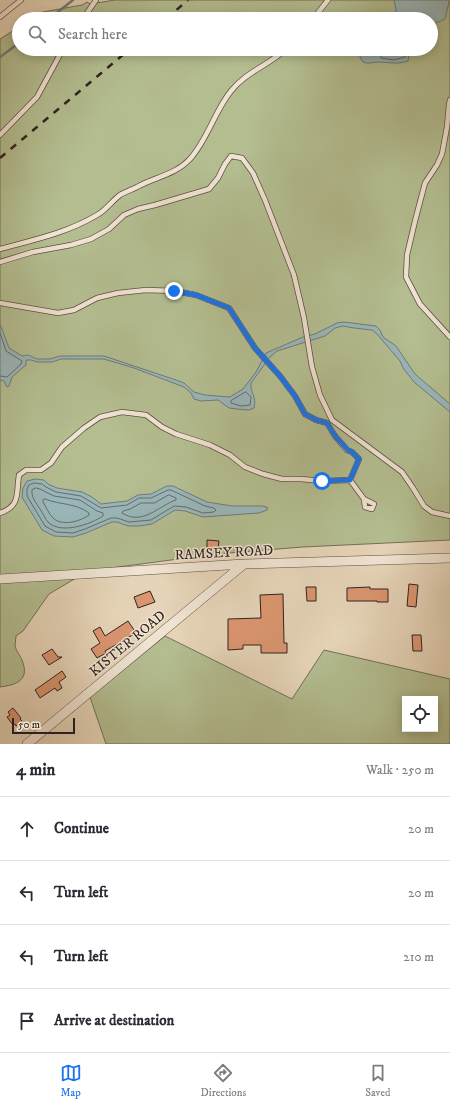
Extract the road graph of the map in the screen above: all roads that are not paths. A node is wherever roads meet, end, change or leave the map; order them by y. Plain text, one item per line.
1 (21, 0) edge
2 (96, 0) edge
3 (328, 0) edge
4 (88, 12) edge
5 (319, 12) edge
6 (0, 18) edge
7 (59, 56) edge
8 (278, 56) edge
9 (450, 100) edge
10 (0, 135) edge
11 (0, 249) edge
12 (0, 262) edge
13 (0, 303) edge
14 (450, 338) edge
15 (350, 480) junction
16 (364, 499) dead end
17 (0, 513) edge
18 (450, 516) edge
19 (450, 558) edge
20 (244, 564) junction
21 (0, 579) edge
22 (27, 744) edge

1 - 6 lane
2 - 4 lane
3 - 5 lane
7 - 10 lane
8 - 11 lane
9 - 14 lane
12 - 18 lane
13 - 15 lane
15 - 16 lane
15 - 17 lane
19 - 20 street, RAMSEY ROAD
20 - 21 street, RAMSEY ROAD
20 - 22 street, KISTER ROAD

